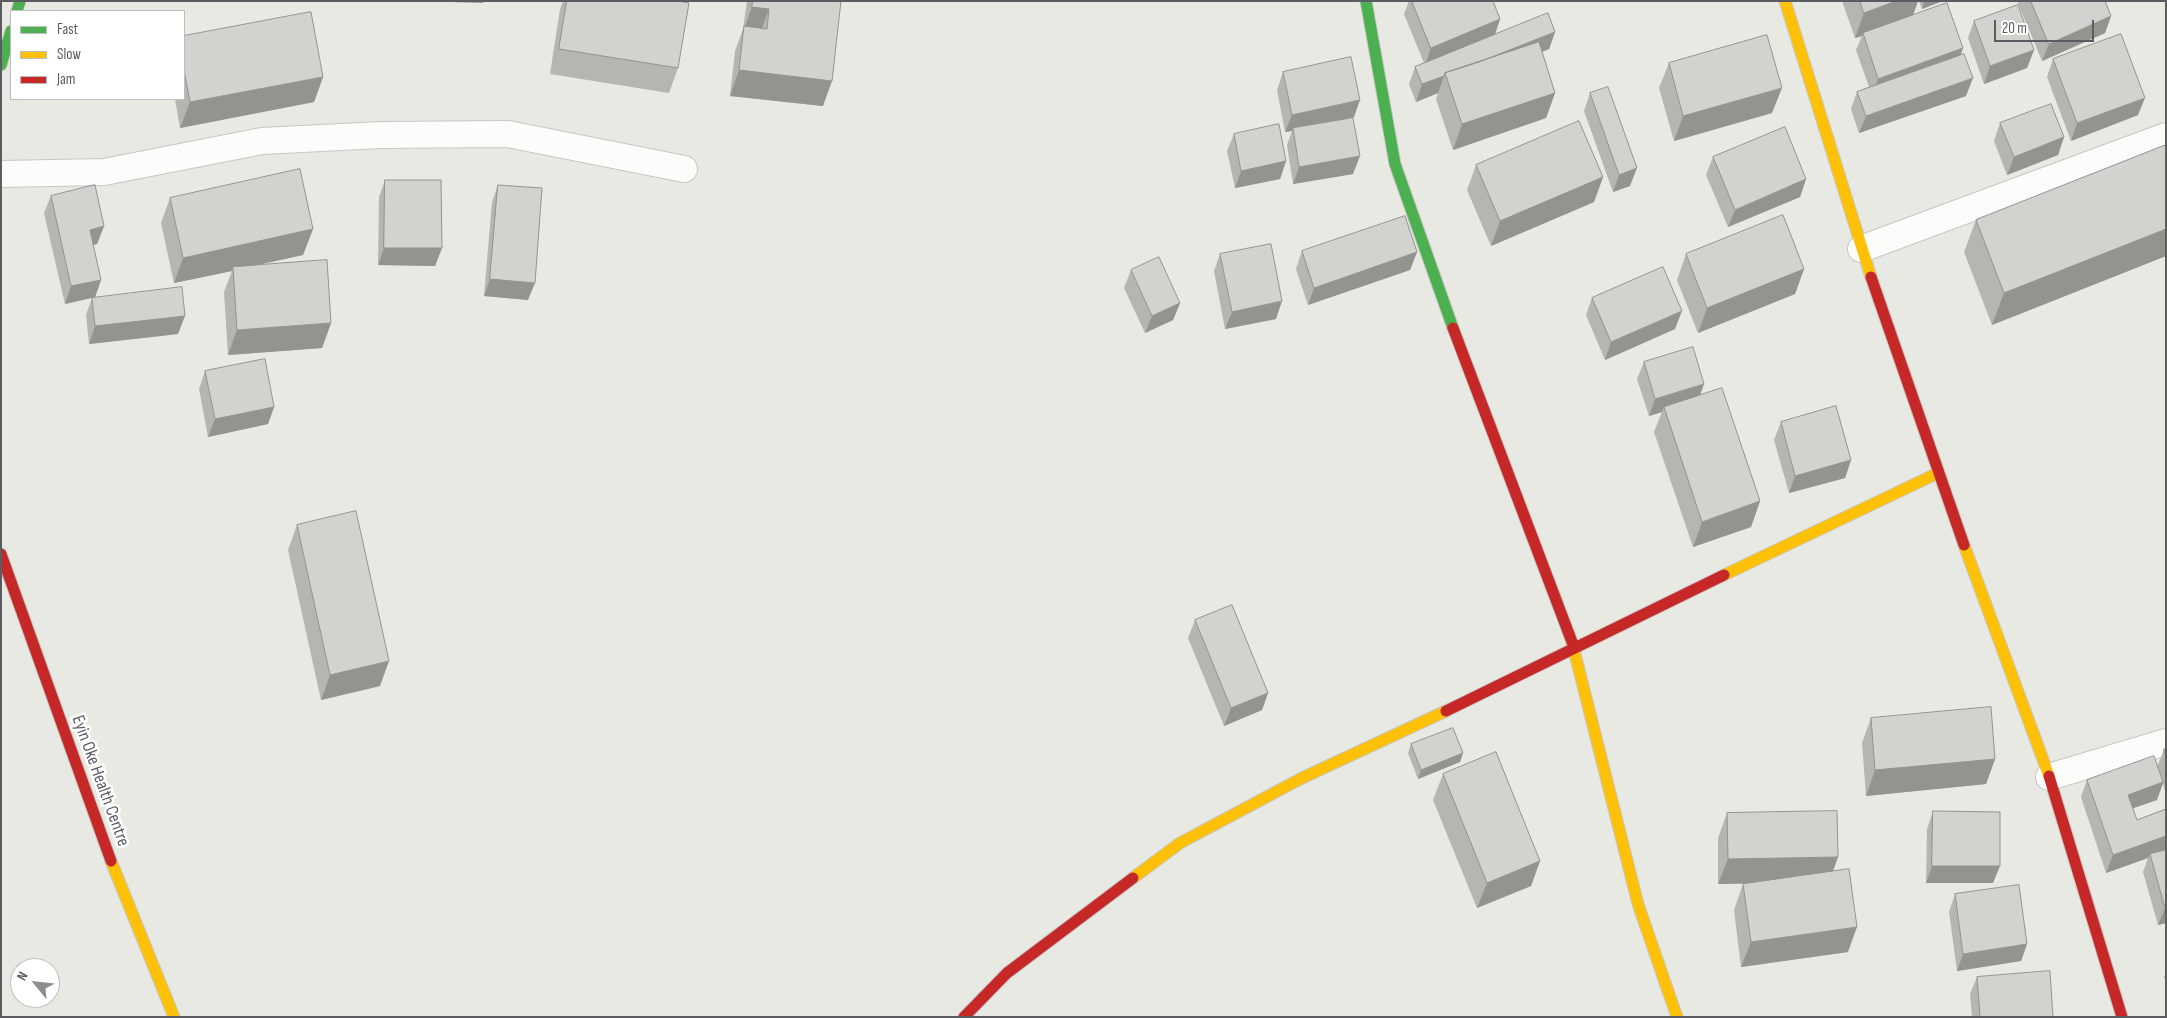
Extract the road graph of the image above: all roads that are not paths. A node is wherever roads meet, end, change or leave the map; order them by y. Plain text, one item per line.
1 (1366, 1) edge
2 (1786, 1) edge
3 (10, 35) edge
4 (1, 65) edge
5 (2166, 136) edge
6 (684, 169) dead end
7 (1, 174) edge
8 (1861, 249) junction
9 (1938, 473) junction
10 (1, 554) edge
11 (1574, 647) junction
12 (2166, 742) edge
13 (2049, 777) junction
14 (174, 1017) edge
15 (964, 1017) edge
16 (1677, 1017) edge
17 (2122, 1017) edge

1 - 11 street
2 - 8 street
3 - 4 street
5 - 8 street
6 - 7 street
8 - 9 street
9 - 11 street
9 - 13 street
10 - 14 street, Eyin Oke Health Centre
11 - 15 street
11 - 16 street
12 - 13 street
13 - 17 street

